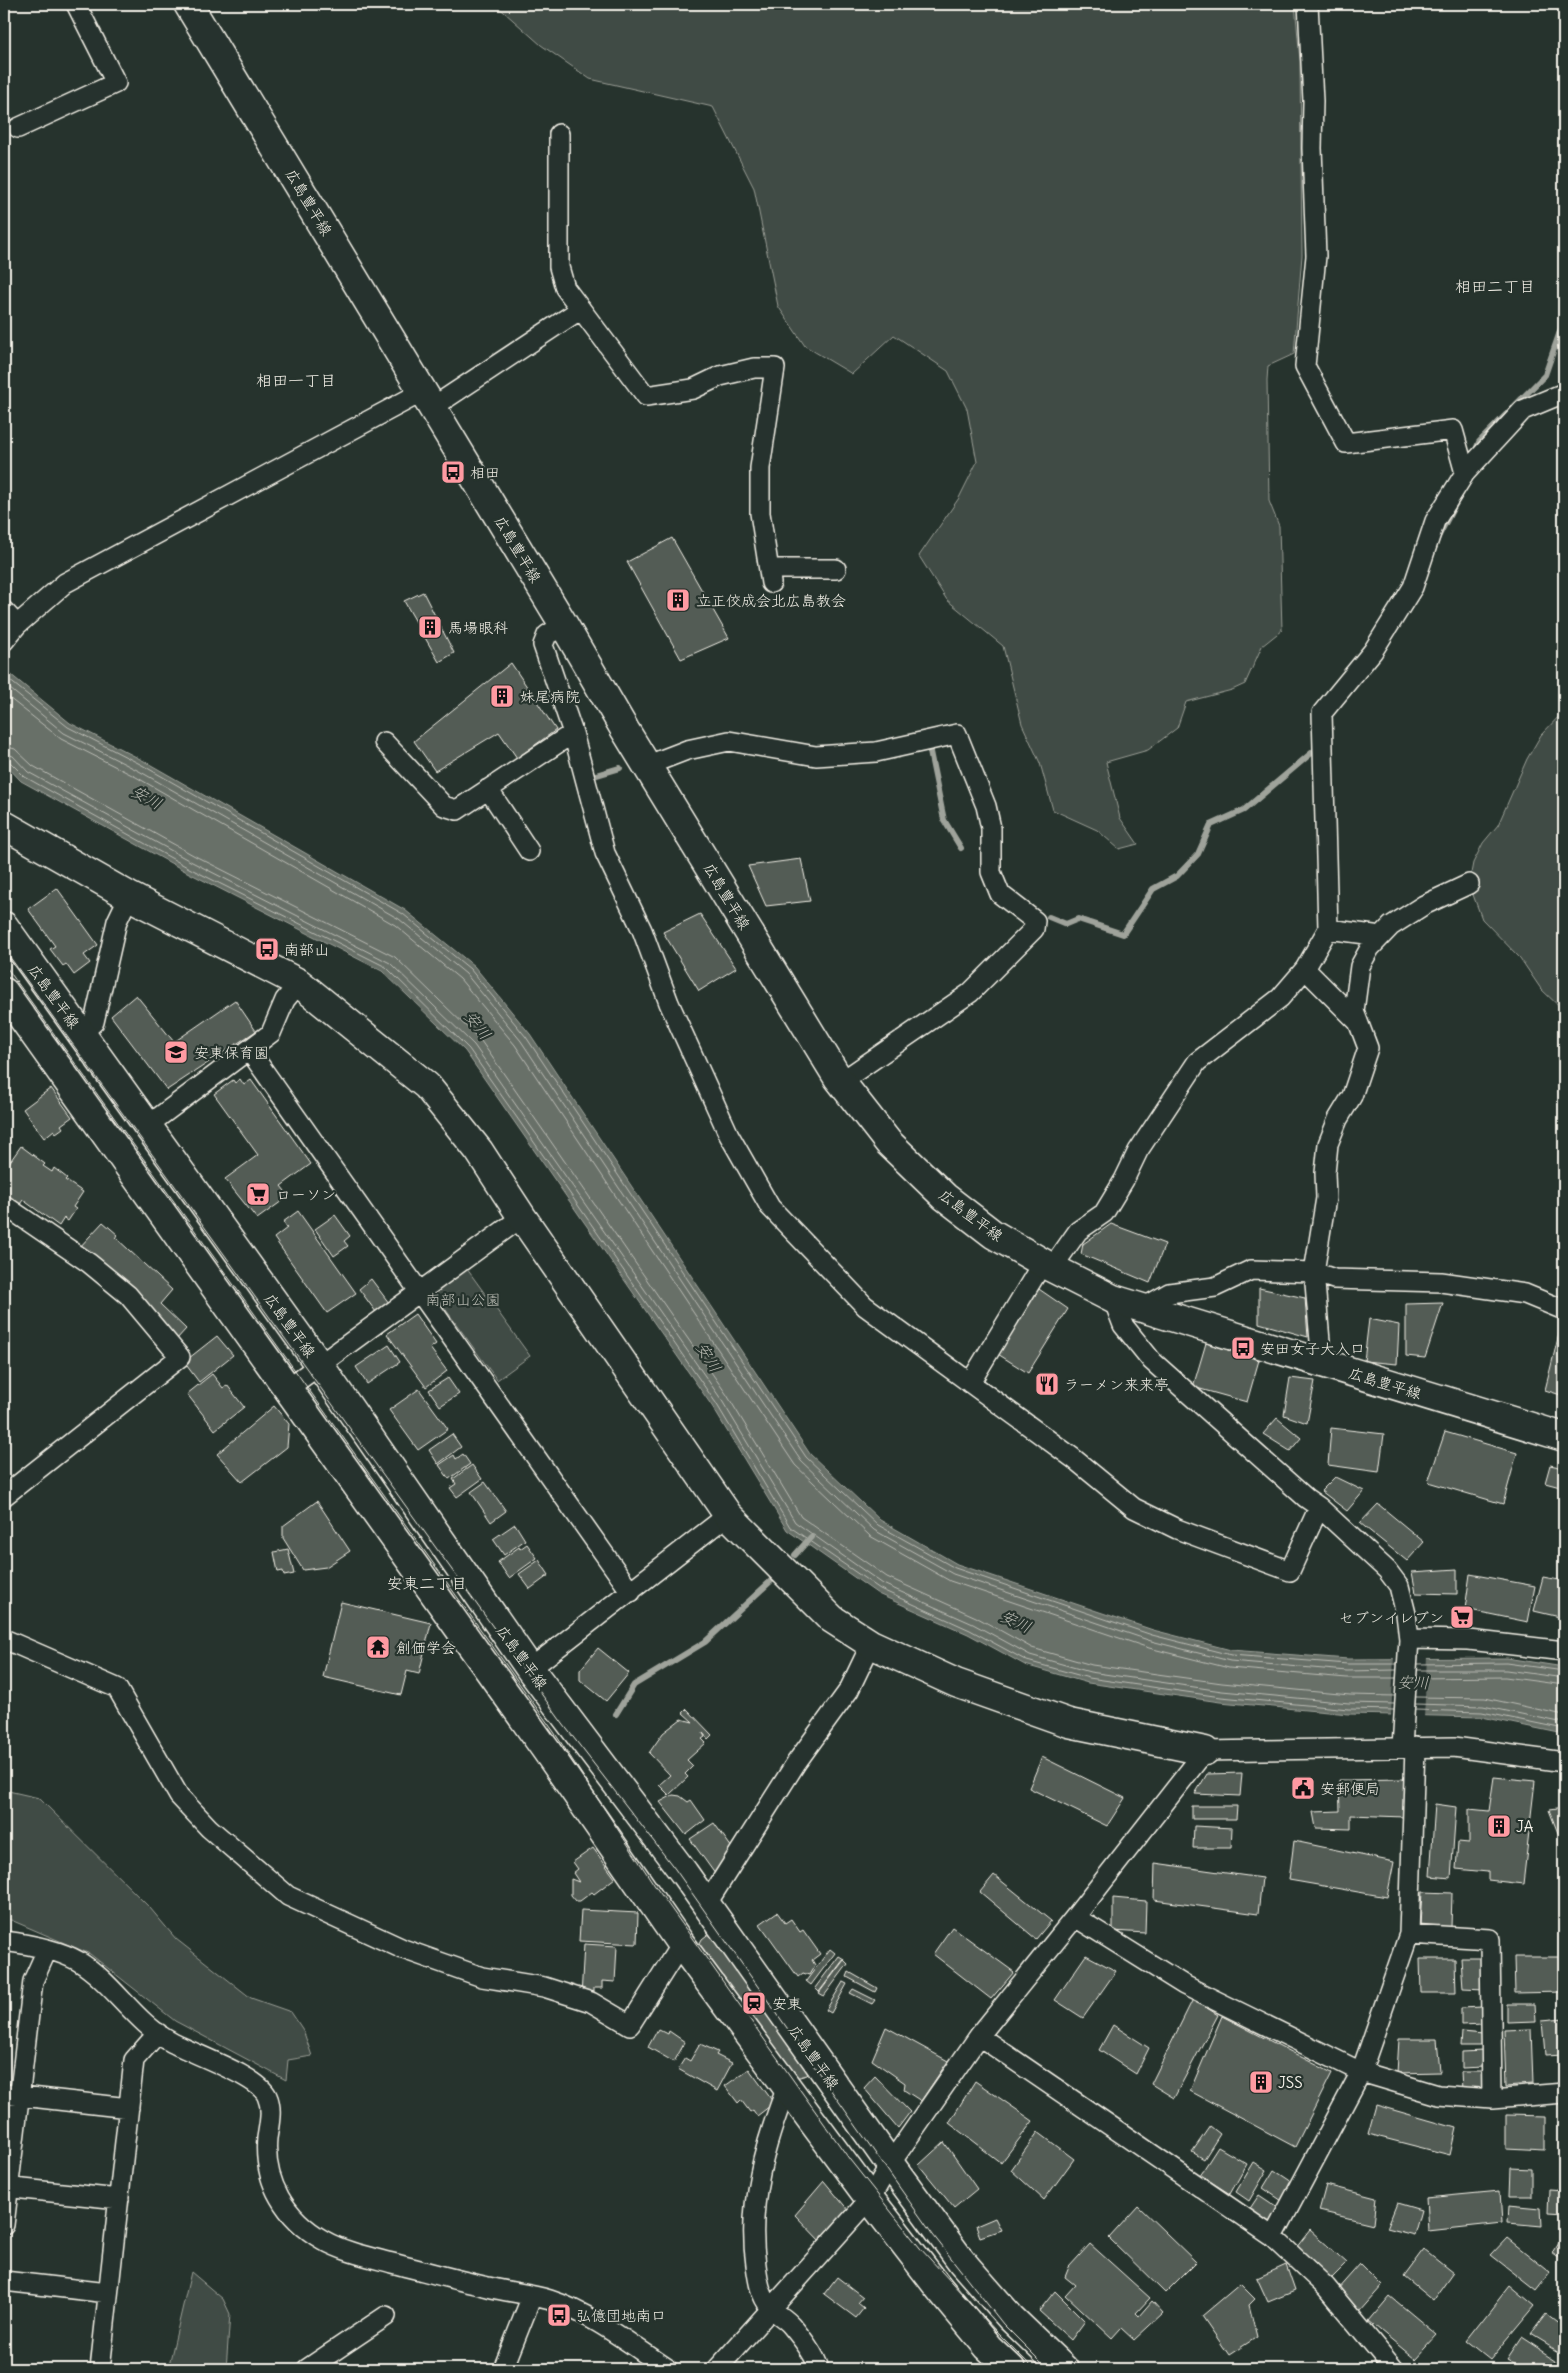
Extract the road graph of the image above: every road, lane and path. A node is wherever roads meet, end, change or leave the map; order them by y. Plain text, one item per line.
1 (76, 4) edge
2 (188, 4) edge
3 (1308, 4) edge
4 (18, 128) dead end
5 (559, 134) dead end
6 (581, 309) junction
7 (1564, 393) edge
8 (428, 399) junction
9 (1465, 473) junction
10 (836, 569) dead end
11 (4, 611) edge
12 (17, 625) junction
13 (564, 625) junction
14 (4, 641) edge
15 (573, 733) junction
16 (384, 742) dead end
17 (648, 765) junction
18 (488, 789) junction
19 (4, 825) edge
20 (529, 851) dead end
21 (1469, 884) dead end
22 (129, 896) junction
23 (4, 926) edge
24 (1328, 929) junction
25 (1381, 936) junction
26 (1305, 969) junction
27 (299, 983) junction
28 (4, 992) edge
29 (1357, 1021) junction
30 (81, 1034) junction
31 (249, 1050) junction
32 (842, 1081) junction
33 (147, 1126) junction
34 (4, 1205) edge
35 (522, 1218) junction
36 (1047, 1265) junction
37 (1314, 1272) junction
38 (421, 1292) junction
39 (1113, 1299) junction
40 (1143, 1308) junction
41 (1564, 1310) edge
42 (1322, 1364) junction
43 (320, 1366) junction
44 (970, 1383) junction
45 (288, 1388) junction
46 (1564, 1437) edge
47 (4, 1496) edge
48 (1319, 1507) junction
49 (728, 1514) junction
50 (631, 1592) junction
51 (4, 1639) edge
52 (870, 1644) junction
53 (1408, 1646) junction
54 (1564, 1651) edge
55 (530, 1669) junction
56 (1406, 1745) junction
57 (1205, 1751) junction
58 (1564, 1762) edge
59 (706, 1905) junction
60 (1075, 1917) junction
61 (1409, 1934) junction
62 (4, 1941) edge
63 (680, 1944) junction
64 (47, 1950) junction
65 (158, 2033) junction
66 (979, 2036) junction
67 (1361, 2072) junction
68 (787, 2087) junction
69 (1564, 2093) edge
70 (11, 2095) edge
71 (1492, 2099) junction
72 (129, 2108) junction
73 (890, 2164) junction
74 (6, 2187) edge
75 (118, 2199) junction
76 (870, 2199) junction
77 (4, 2225) edge
78 (1273, 2238) junction
79 (4, 2282) edge
80 (108, 2293) junction
81 (532, 2296) junction
82 (770, 2307) junction
83 (386, 2316) dead end
84 (100, 2369) edge
85 (307, 2369) edge
86 (503, 2369) edge
87 (668, 2369) edge
88 (717, 2369) edge
89 (819, 2369) edge
90 (1011, 2369) edge
91 (1064, 2369) edge
92 (1394, 2369) edge

1 - 4 street
2 - 8 main road, 広島豊平線
3 - 9 street
5 - 6 street
6 - 8 street
6 - 10 street
7 - 9 street
8 - 12 street
8 - 13 main road, 広島豊平線
9 - 24 street
11 - 12 street
12 - 14 street
13 - 15 street
13 - 17 main road, 広島豊平線
15 - 18 street
15 - 44 street
16 - 18 street
17 - 32 main road, 広島豊平線
17 - 32 street
18 - 20 street
19 - 22 main road
21 - 25 street
22 - 27 main road
22 - 30 street
23 - 30 main road, 広島豊平線
24 - 25 street
24 - 26 street
25 - 29 street
26 - 29 street
26 - 36 street
27 - 31 street
27 - 35 main road
28 - 45 main road
29 - 37 street
30 - 33 main road, 広島豊平線
31 - 33 street
31 - 38 street
32 - 36 main road, 広島豊平線
33 - 43 main road, 広島豊平線
34 - 47 street
35 - 38 street
35 - 49 main road
36 - 39 main road, 広島豊平線
36 - 44 street
37 - 40 street
37 - 41 street
37 - 42 street
38 - 43 street
38 - 50 street
39 - 40 main road, 広島豊平線
39 - 48 street
40 - 42 main road, 広島豊平線
42 - 46 main road, 広島豊平線
43 - 45 street
43 - 55 main road, 広島豊平線
44 - 48 street
45 - 63 main road
48 - 53 street
49 - 50 street
49 - 52 main road
50 - 55 street
51 - 63 street
52 - 57 main road
52 - 59 street
53 - 54 street
53 - 56 street
55 - 59 main road, 広島豊平線
56 - 57 street
56 - 58 street
56 - 61 street
57 - 60 street
59 - 73 main road, 広島豊平線
60 - 66 street
60 - 67 street
61 - 67 street
61 - 71 street
62 - 64 street
63 - 68 main road
64 - 65 street
64 - 70 street
65 - 72 street
65 - 81 street
66 - 73 street
66 - 78 street
67 - 71 street
67 - 78 street
68 - 76 main road
68 - 82 street
69 - 71 street
70 - 72 street
70 - 74 street
72 - 75 street
73 - 76 street
73 - 91 main road, 広島豊平線
74 - 75 street
74 - 77 street
75 - 80 street
76 - 82 street
76 - 90 main road
78 - 92 street
79 - 80 street
80 - 84 street
81 - 86 street
81 - 87 street
82 - 88 street
82 - 89 street
83 - 85 street

